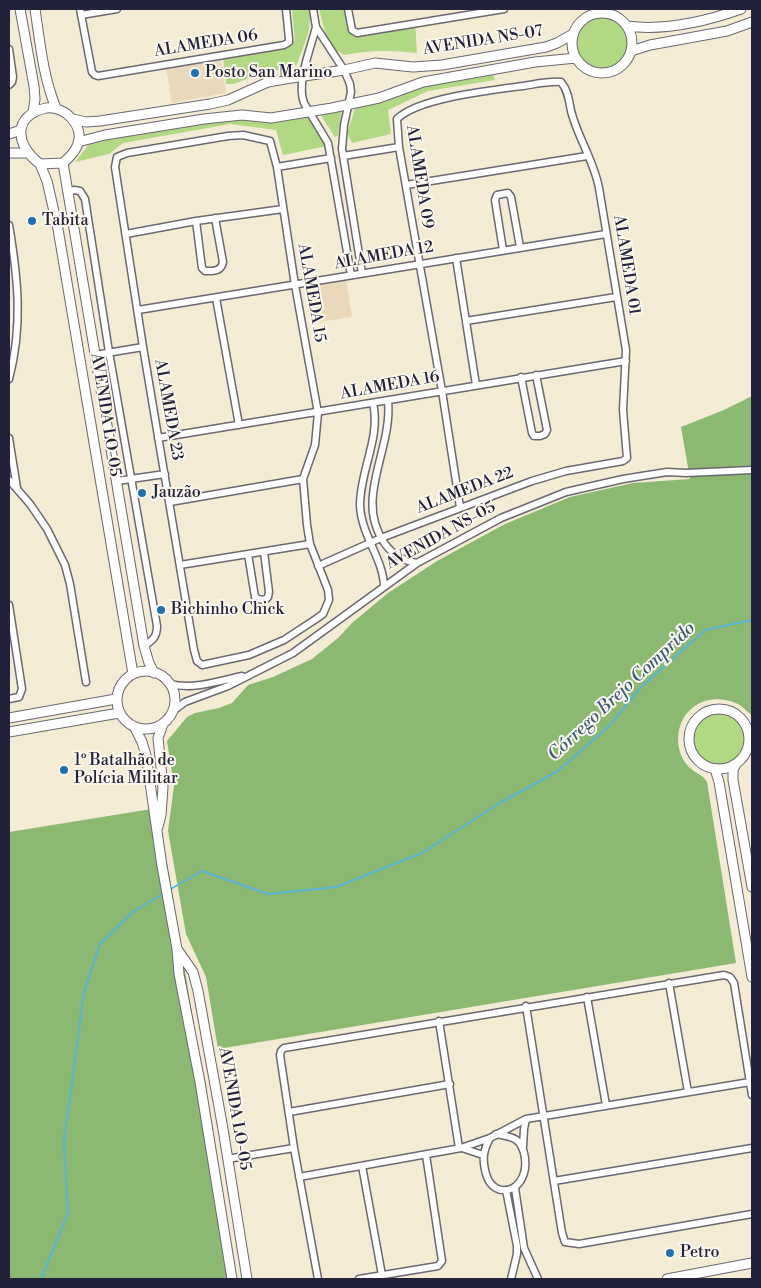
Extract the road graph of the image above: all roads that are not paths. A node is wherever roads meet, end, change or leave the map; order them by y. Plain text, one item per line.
1 (20, 9) edge
2 (35, 9) edge
3 (117, 9) edge
4 (286, 9) edge
5 (313, 9) edge
6 (348, 9) edge
7 (504, 9) edge
8 (741, 9) edge
9 (81, 12) edge
10 (588, 12) edge
11 (615, 12) edge
12 (752, 22) edge
13 (627, 26) junction
14 (316, 27) junction
15 (573, 34) junction
16 (9, 49) edge
17 (631, 50) junction
18 (576, 58) junction
19 (344, 70) junction
20 (304, 76) junction
21 (562, 82) joint
22 (10, 83) edge
23 (349, 105) junction
24 (56, 108) junction
25 (310, 112) junction
26 (33, 113) junction
27 (73, 119) junction
28 (20, 130) junction
29 (9, 134) edge
30 (78, 142) junction
31 (399, 147) junction
32 (9, 152) edge
33 (27, 153) junction
34 (342, 156) junction
35 (587, 156) junction
36 (117, 157) joint
37 (331, 158) junction
38 (63, 163) junction
39 (40, 164) junction
40 (277, 167) junction
41 (406, 185) junction
42 (67, 193) junction
43 (283, 209) junction
44 (352, 215) junction
45 (342, 217) junction
46 (216, 218) junction
47 (196, 221) junction
48 (9, 225) edge
49 (126, 234) junction
50 (606, 234) junction
51 (520, 247) junction
52 (503, 250) junction
53 (456, 258) junction
54 (420, 264) junction
55 (362, 273) junction
56 (351, 275) junction
57 (295, 285) junction
58 (616, 297) junction
59 (216, 298) junction
60 (138, 310) junction
61 (466, 321) junction
62 (142, 347) junction
63 (109, 352) junction
64 (96, 354) junction
65 (626, 360) junction
66 (536, 375) junction
67 (521, 377) junction
68 (9, 379) edge
69 (476, 385) junction
70 (442, 391) junction
71 (388, 401) junction
72 (373, 403) junction
73 (318, 412) junction
74 (239, 425) junction
75 (9, 438) edge
76 (158, 438) junction
77 (626, 460) joint
78 (752, 470) edge
79 (165, 474) junction
80 (132, 479) junction
81 (302, 479) junction
82 (9, 480) edge
83 (117, 481) junction
84 (17, 488) junction
85 (170, 502) junction
86 (460, 507) junction
87 (381, 538) junction
88 (369, 543) junction
89 (310, 544) junction
90 (264, 552) junction
91 (248, 554) junction
92 (417, 563) junction
93 (180, 565) junction
94 (318, 566) junction
95 (384, 586) junction
96 (329, 600) joint
97 (9, 605) edge
98 (144, 646) junction
99 (154, 672) junction
100 (133, 674) junction
101 (251, 674) junction
102 (86, 682) dead end
103 (170, 684) junction
104 (9, 699) edge
105 (116, 699) junction
106 (173, 711) junction
107 (119, 713) junction
108 (9, 718) edge
109 (163, 724) junction
110 (748, 724) edge
111 (135, 728) junction
112 (9, 732) edge
113 (750, 744) edge
114 (736, 764) junction
115 (715, 769) junction
116 (157, 829) junction
117 (752, 882) edge
118 (177, 949) junction
119 (752, 977) edge
120 (668, 984) junction
121 (587, 997) junction
122 (526, 1006) junction
123 (439, 1021) junction
124 (750, 1082) junction
125 (450, 1084) junction
126 (688, 1092) junction
127 (752, 1095) edge
128 (606, 1105) junction
129 (289, 1112) junction
130 (543, 1117) junction
131 (526, 1119) junction
132 (493, 1136) junction
133 (294, 1148) junction
134 (460, 1148) junction
135 (524, 1148) junction
136 (752, 1148) edge
137 (426, 1155) junction
138 (483, 1156) junction
139 (228, 1159) junction
140 (362, 1166) junction
141 (299, 1177) junction
142 (554, 1181) junction
143 (515, 1188) junction
144 (506, 1190) junction
145 (752, 1214) edge
146 (752, 1262) edge
147 (382, 1275) junction
148 (232, 1279) edge
149 (247, 1279) edge
150 (318, 1279) edge
151 (359, 1279) edge
152 (511, 1279) edge
153 (538, 1279) edge
154 (668, 1279) edge

1 - 26 main road
2 - 24 main road
3 - 9 street
4 - 9 street, ALAMEDA 06
5 - 14 street
6 - 7 street
8 - 13 main road
10 - 11 main road, AVENIDA NS-07
10 - 15 main road, AVENIDA NS-07
11 - 13 main road, AVENIDA NS-07
12 - 17 main road
13 - 17 main road
14 - 19 street
14 - 20 street
15 - 18 main road
15 - 19 main road, AVENIDA NS-07
16 - 22 street
17 - 18 main road
18 - 23 main road, AVENIDA NS-07
19 - 20 main road, AVENIDA NS-07
19 - 23 street
20 - 25 street
20 - 27 main road, AVENIDA NS-07
21 - 31 street, ALAMEDA 09
21 - 35 street, ALAMEDA 01
23 - 25 main road, AVENIDA NS-07
23 - 34 street
24 - 26 main road
24 - 27 main road
25 - 30 main road, AVENIDA NS-07
25 - 37 street
26 - 28 main road
27 - 30 main road
28 - 29 main road
28 - 33 main road
30 - 38 main road
31 - 34 street
31 - 41 street, ALAMEDA 09
32 - 33 main road
33 - 39 main road
34 - 44 street
35 - 41 street
35 - 50 street, ALAMEDA 01
36 - 40 street, ALAMEDA 15
36 - 49 street, ALAMEDA 23
37 - 40 street
37 - 45 street
38 - 39 main road
38 - 42 main road, AVENIDA LO-05
39 - 100 main road, AVENIDA LO-05
40 - 43 street, ALAMEDA 15
41 - 54 street, ALAMEDA 09
42 - 63 street
42 - 64 main road, AVENIDA LO-05
43 - 46 street
43 - 57 street, ALAMEDA 15
44 - 45 street
44 - 55 street
45 - 56 street
46 - 47 street
46 - 47 street
47 - 49 street
48 - 68 street
49 - 60 street, ALAMEDA 23
50 - 51 street, ALAMEDA 12
50 - 58 street, ALAMEDA 01
51 - 52 street, ALAMEDA 12
51 - 52 street
52 - 53 street, ALAMEDA 12
53 - 54 street, ALAMEDA 12
53 - 61 street
54 - 55 street, ALAMEDA 12
54 - 70 street, ALAMEDA 09
55 - 56 street, ALAMEDA 12
56 - 57 street, ALAMEDA 12
57 - 59 street, ALAMEDA 12
57 - 73 street, ALAMEDA 15
58 - 61 street
58 - 65 street, ALAMEDA 01
59 - 60 street, ALAMEDA 12
59 - 74 street
60 - 62 street, ALAMEDA 23
61 - 69 street
62 - 63 street
62 - 76 street, ALAMEDA 23
63 - 64 street
63 - 80 street
64 - 83 main road, AVENIDA LO-05
65 - 66 street, ALAMEDA 16
65 - 77 street, ALAMEDA 01
66 - 67 street, ALAMEDA 16
66 - 67 street
67 - 69 street, ALAMEDA 16
69 - 70 street, ALAMEDA 16
70 - 71 street, ALAMEDA 16
70 - 86 street, ALAMEDA 09
71 - 72 street, ALAMEDA 16
71 - 87 street
72 - 73 street, ALAMEDA 16
72 - 88 street
73 - 74 street, ALAMEDA 16
73 - 81 street, ALAMEDA 15
74 - 76 street, ALAMEDA 16
75 - 84 street
76 - 79 street, ALAMEDA 23
77 - 86 street, ALAMEDA 22
78 - 92 street, AVENIDA NS-05
79 - 80 street
79 - 85 street, ALAMEDA 23
80 - 83 street
80 - 98 street
81 - 85 street
81 - 89 street, ALAMEDA 15
82 - 84 street
83 - 98 main road, AVENIDA LO-05
84 - 102 street
85 - 93 street, ALAMEDA 23
86 - 87 street, ALAMEDA 22
87 - 88 street, ALAMEDA 22
87 - 92 street
88 - 94 street, ALAMEDA 22
88 - 95 street
89 - 90 street
89 - 94 street, ALAMEDA 15
90 - 91 street
90 - 91 street
91 - 93 street
92 - 95 street, AVENIDA NS-05
93 - 96 street, ALAMEDA 23
94 - 96 street, ALAMEDA 15
95 - 101 street, AVENIDA NS-05
97 - 104 street
98 - 99 main road, AVENIDA LO-05
99 - 100 main road
99 - 103 main road
100 - 105 main road
101 - 103 street, AVENIDA NS-05
101 - 106 street, AVENIDA NS-05
103 - 106 main road
105 - 107 main road
105 - 108 main road
106 - 109 main road
107 - 111 main road
107 - 112 main road
109 - 111 main road
109 - 116 main road, AVENIDA LO-05
110 - 113 main road
110 - 115 main road
111 - 116 main road, AVENIDA LO-05
113 - 114 main road
114 - 115 main road
114 - 117 main road
115 - 119 main road
116 - 118 main road, AVENIDA LO-05
118 - 139 main road, AVENIDA LO-05
118 - 148 main road, AVENIDA LO-05
120 - 121 street
120 - 124 street
120 - 126 street
121 - 122 street
121 - 128 street
122 - 123 street
122 - 130 street
123 - 125 street
123 - 129 street
124 - 126 street
124 - 127 street
125 - 129 street
125 - 134 street
126 - 128 street
128 - 130 street
129 - 133 street
130 - 131 street
130 - 142 street
131 - 132 street
131 - 135 street
132 - 134 street
132 - 135 street
132 - 138 street
133 - 139 street
133 - 141 street
134 - 137 street
134 - 138 street
135 - 143 street
136 - 142 street
137 - 140 street
137 - 147 street
138 - 144 street
139 - 149 main road, AVENIDA LO-05
140 - 141 street
140 - 147 street
141 - 150 street
142 - 145 street
143 - 144 street
143 - 153 street
144 - 152 street
146 - 154 main road
147 - 151 street

